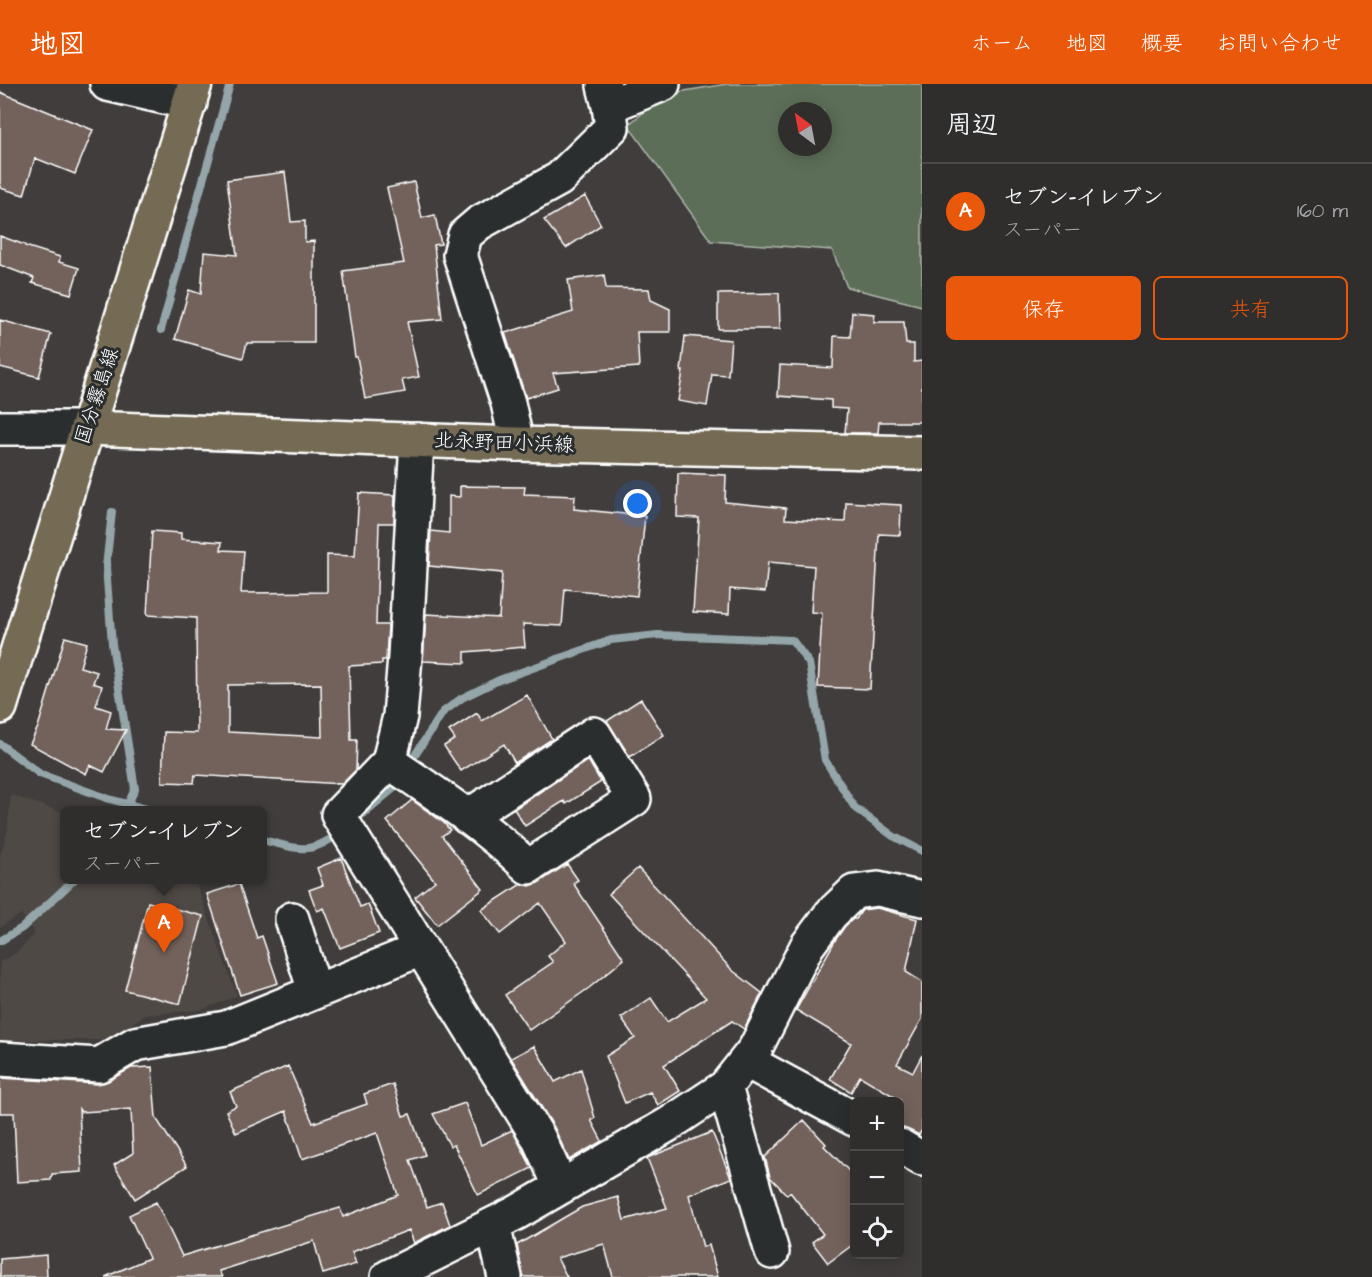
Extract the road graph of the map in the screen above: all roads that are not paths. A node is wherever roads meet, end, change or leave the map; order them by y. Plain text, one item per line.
1 (107, 84) edge
2 (663, 84) edge
3 (193, 93) edge
4 (606, 95) edge
5 (0, 428) edge
6 (87, 428) junction
7 (417, 440) junction
8 (517, 444) junction
9 (922, 453) edge
10 (0, 708) edge
11 (389, 762) junction
12 (467, 817) junction
13 (922, 899) edge
14 (292, 919) dead end
15 (421, 949) junction
16 (315, 991) junction
17 (0, 1059) edge
18 (734, 1075) junction
19 (850, 1116) edge
20 (904, 1148) edge
21 (922, 1159) edge
22 (561, 1187) junction
23 (493, 1225) junction
24 (772, 1252) dead end
25 (387, 1277) edge
26 (505, 1277) edge

1 - 3 street
2 - 4 street
3 - 6 main road, 国分霧島線
4 - 8 street
5 - 6 street
6 - 7 main road, 北永野田小浜線
6 - 10 main road, 国分霧島線
7 - 8 main road, 北永野田小浜線
7 - 11 street
8 - 9 main road, 北永野田小浜線
11 - 12 street
11 - 15 street
12 - 12 street
13 - 18 street
14 - 16 street
15 - 16 street
15 - 22 street
16 - 17 street
18 - 19 street
18 - 22 street
18 - 24 street
20 - 21 street
22 - 23 street
23 - 25 street
23 - 26 street

